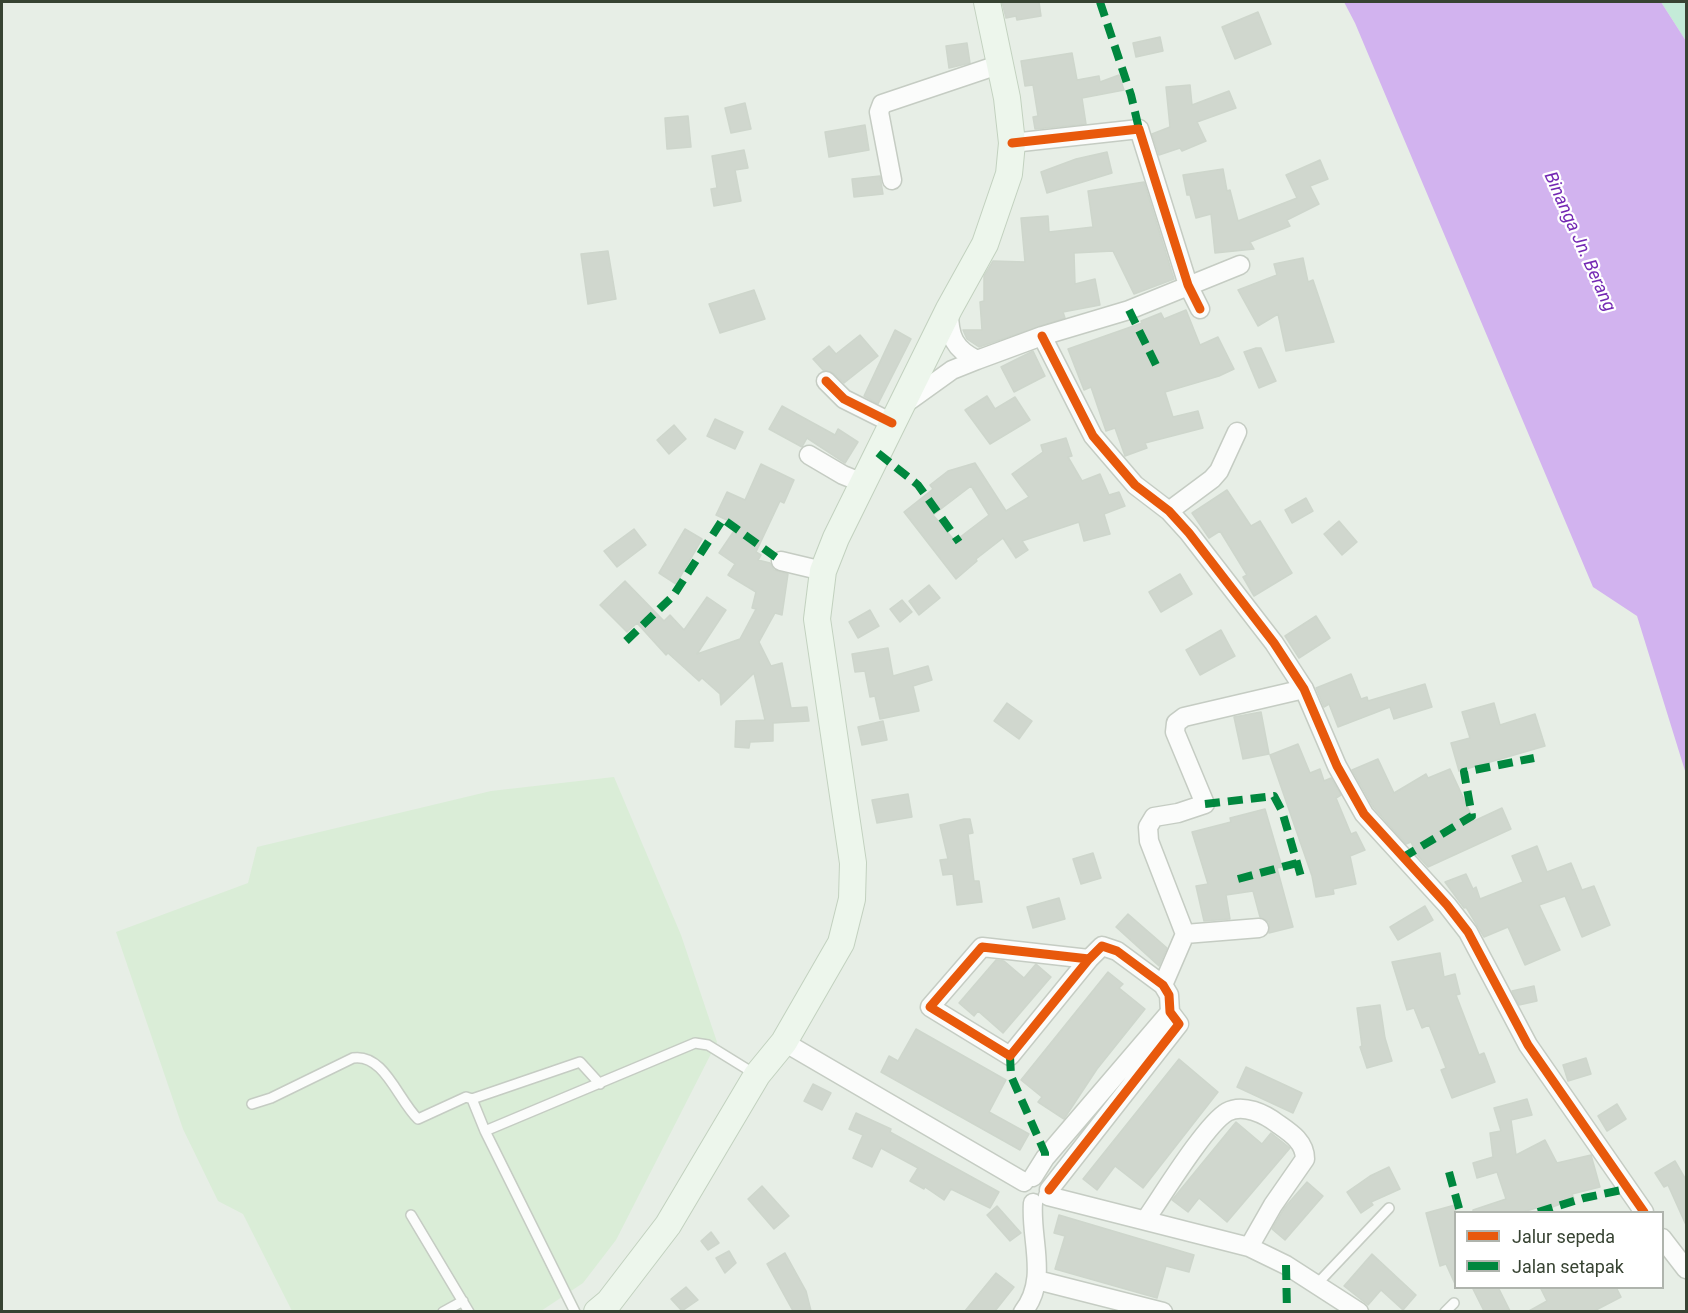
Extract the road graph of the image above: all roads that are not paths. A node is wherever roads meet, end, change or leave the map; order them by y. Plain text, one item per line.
1 (987, 2) edge
2 (1001, 64) junction
3 (1012, 143) junction
4 (892, 180) dead end
5 (1240, 265) dead end
6 (1188, 285) junction
7 (949, 309) junction
8 (1200, 309) dead end
9 (1042, 336) junction
10 (977, 360) junction
11 (825, 381) dead end
12 (893, 418) junction
13 (1237, 432) dead end
14 (809, 455) dead end
15 (855, 480) junction
16 (1169, 511) junction
17 (781, 561) dead end
18 (813, 570) junction
19 (1304, 689) junction
20 (1259, 928) dead end
21 (1185, 934) junction
22 (1089, 959) junction
23 (1163, 985) junction
24 (1170, 1012) junction
25 (784, 1042) junction
26 (758, 1075) junction
27 (600, 1084) junction
28 (472, 1099) junction
29 (252, 1104) dead end
30 (485, 1131) junction
31 (1029, 1180) junction
32 (1043, 1196) junction
33 (1389, 1208) dead end
34 (1643, 1211) edge
35 (411, 1215) dead end
36 (1146, 1219) junction
37 (1664, 1245) edge
38 (1249, 1247) junction
39 (1686, 1269) edge
40 (1037, 1280) junction
41 (1316, 1285) junction
42 (463, 1301) junction
43 (1454, 1303) dead end
44 (443, 1311) edge
45 (469, 1311) edge
46 (575, 1311) edge
47 (597, 1311) edge
48 (1023, 1311) edge
49 (1163, 1311) edge
50 (1359, 1311) edge
51 (1445, 1311) edge

1 - 2 main road
2 - 3 main road
2 - 4 street
3 - 6 street
3 - 7 main road
5 - 6 street
6 - 8 street
6 - 9 street
7 - 10 street
7 - 12 main road
9 - 10 street
9 - 16 street
10 - 12 street
11 - 12 street
12 - 15 main road
13 - 16 street
14 - 15 street
15 - 18 main road
16 - 19 street
17 - 18 street
18 - 25 main road
19 - 21 street
19 - 34 street
20 - 21 street
21 - 23 street
22 - 22 street
22 - 23 street
23 - 24 street
24 - 31 street
24 - 32 street
25 - 26 main road
25 - 31 street
26 - 27 lane
26 - 47 main road
27 - 28 lane
27 - 30 lane
28 - 29 lane
28 - 30 lane
30 - 46 lane
31 - 32 street
32 - 36 street
32 - 40 street
33 - 41 lane
35 - 42 lane
36 - 38 street
36 - 38 street
37 - 39 street
38 - 41 street
40 - 48 street
40 - 49 street
41 - 50 street
42 - 44 lane
42 - 45 lane
43 - 51 lane

